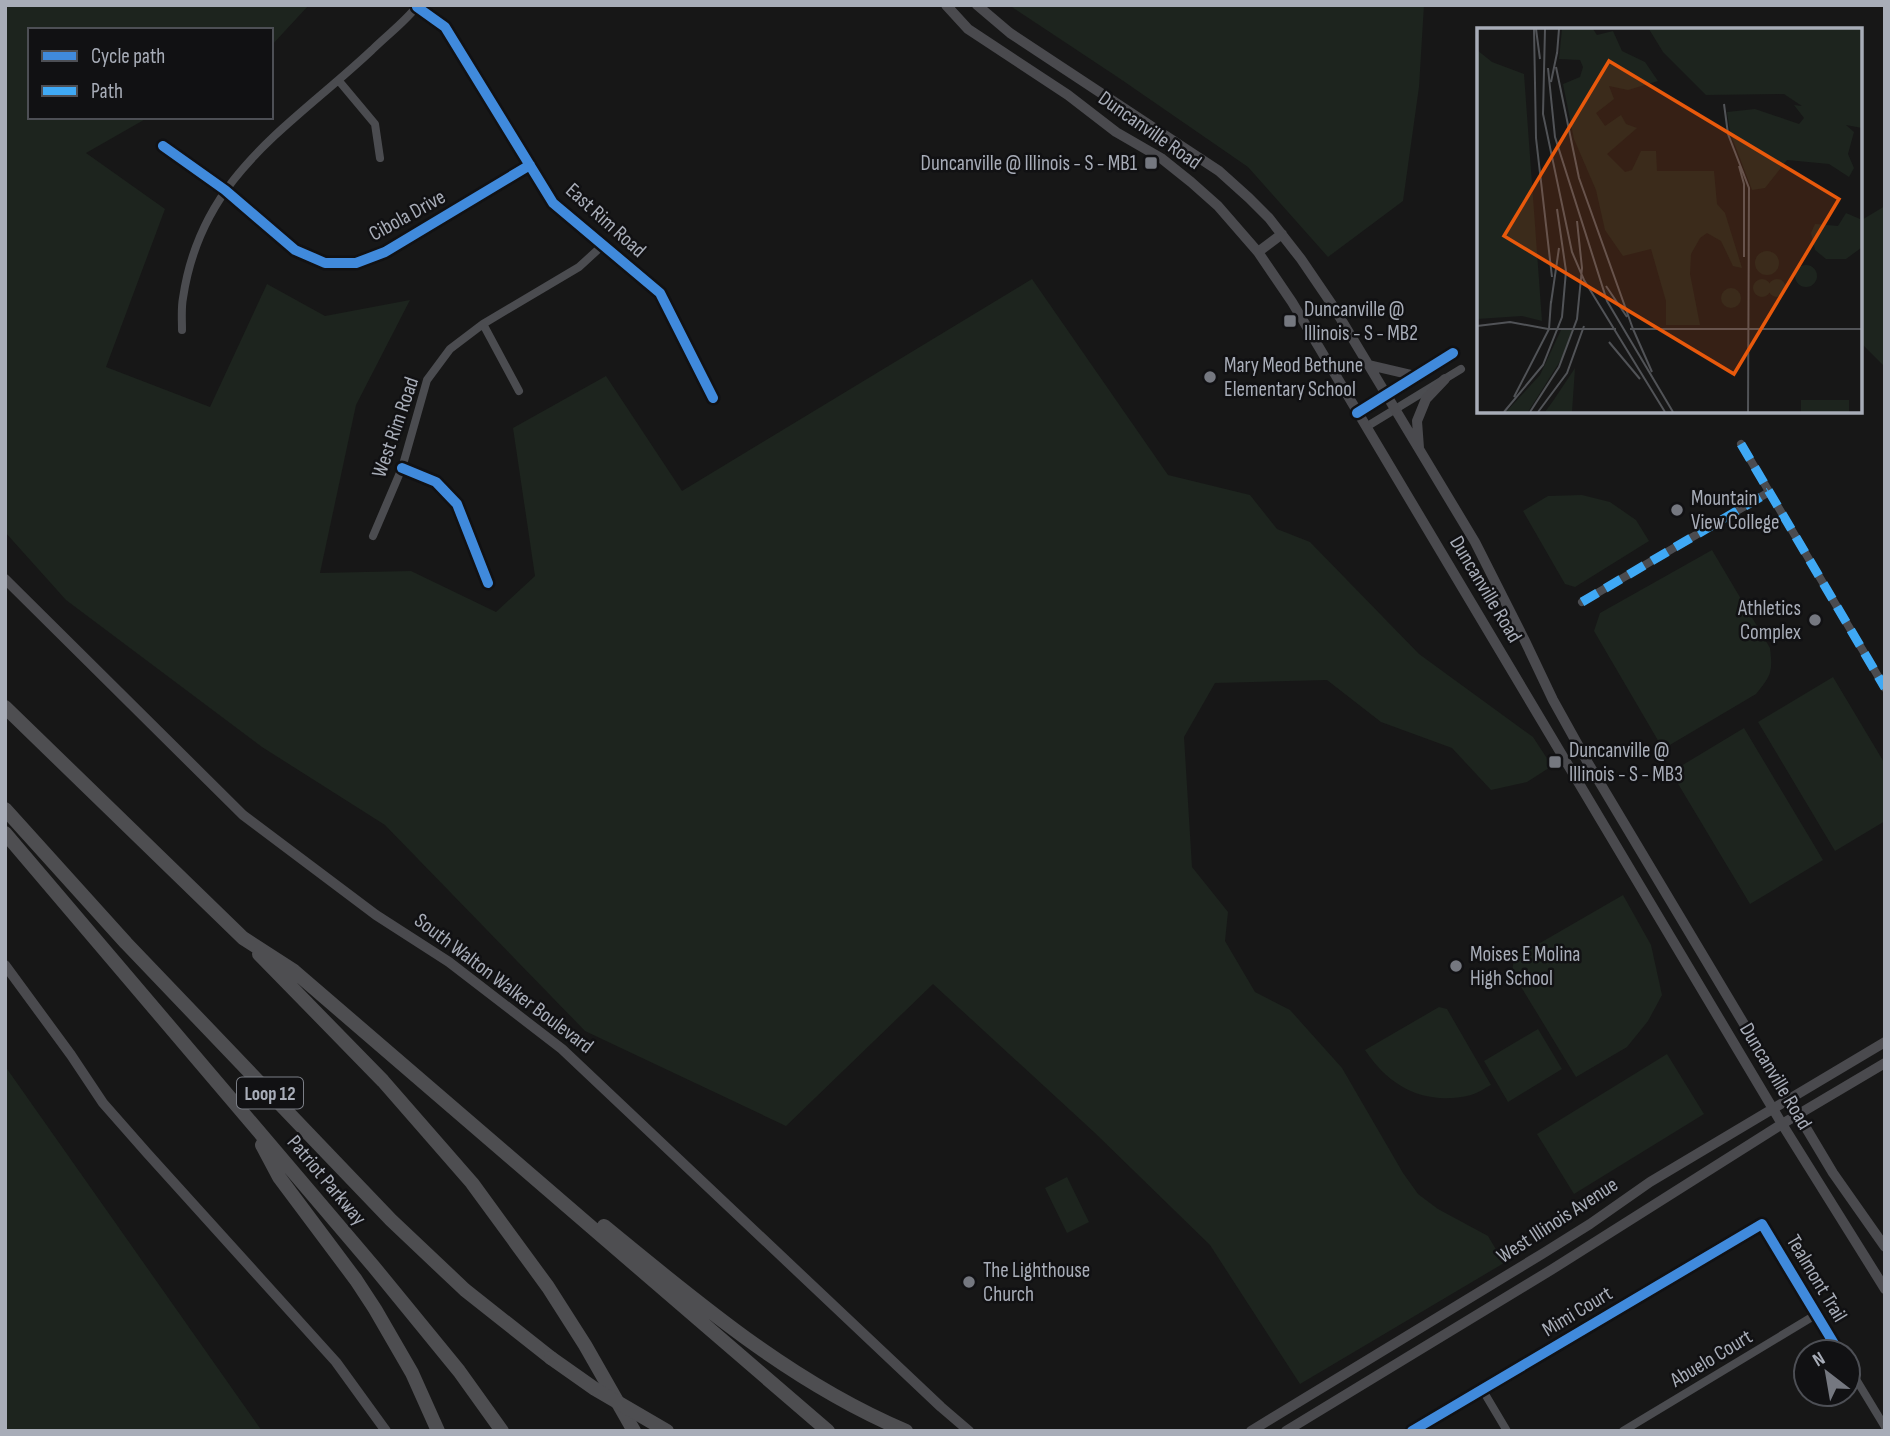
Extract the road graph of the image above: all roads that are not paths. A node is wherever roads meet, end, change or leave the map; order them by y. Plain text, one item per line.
1 (977, 5) edge
2 (417, 6) edge
3 (954, 8) edge
4 (339, 81) junction
5 (1129, 112) junction
6 (1116, 132) junction
7 (163, 146) dead end
8 (380, 158) dead end
9 (530, 165) junction
10 (225, 190) junction
11 (1282, 234) junction
12 (603, 245) junction
13 (1258, 252) junction
14 (483, 324) junction
15 (183, 330) dead end
16 (1453, 353) dead end
17 (1369, 365) junction
18 (1461, 369) dead end
19 (1416, 376) junction
20 (1445, 379) junction
21 (519, 391) dead end
22 (1386, 395) junction
23 (713, 398) dead end
24 (1395, 410) junction
25 (1357, 413) junction
26 (1366, 427) junction
27 (1741, 444) dead end
28 (1419, 451) junction
29 (402, 468) junction
30 (1769, 492) junction
31 (373, 537) dead end
32 (5, 579) edge
33 (488, 583) dead end
34 (1582, 602) dead end
35 (1885, 688) edge
36 (5, 707) edge
37 (5, 809) edge
38 (5, 833) edge
39 (243, 938) junction
40 (5, 965) edge
41 (1885, 1042) edge
42 (1885, 1063) edge
43 (1788, 1100) junction
44 (1773, 1109) junction
45 (1798, 1115) junction
46 (250, 1122) junction
47 (1782, 1124) junction
48 (547, 1188) junction
49 (1762, 1224) joint
50 (1885, 1247) edge
51 (1542, 1254) junction
52 (1551, 1270) junction
53 (1885, 1289) edge
54 (1817, 1314) junction
55 (1831, 1338) edge
56 (1482, 1389) junction
57 (1862, 1389) edge
58 (1306, 1398) junction
59 (1315, 1413) junction
60 (1885, 1427) edge
61 (386, 1431) edge
62 (438, 1431) edge
63 (502, 1431) edge
64 (634, 1431) edge
65 (667, 1431) edge
66 (828, 1431) edge
67 (906, 1431) edge
68 (969, 1431) edge
69 (1251, 1431) edge
70 (1286, 1431) edge
71 (1412, 1431) edge
72 (1507, 1431) edge
73 (1623, 1431) edge

1 - 5 main road, Duncanville Road
2 - 4 street
2 - 9 street, East Rim Road
3 - 6 main road, Duncanville Road
4 - 8 street
4 - 10 street
5 - 6 main road
5 - 11 main road, Duncanville Road
6 - 13 main road, Duncanville Road
7 - 10 street, Cibola Drive
9 - 10 street, Cibola Drive
9 - 12 street, East Rim Road
10 - 15 street
11 - 13 main road
11 - 17 main road, Duncanville Road
12 - 14 street, West Rim Road
12 - 23 street, East Rim Road
13 - 25 main road, Duncanville Road
14 - 21 street
14 - 29 street, West Rim Road
16 - 19 street
17 - 19 main road
17 - 22 main road, Duncanville Road
18 - 20 street
19 - 22 street
20 - 24 street
20 - 28 main road
22 - 24 main road, Duncanville Road
22 - 25 street
24 - 26 street
24 - 28 main road, Duncanville Road
25 - 26 main road, Duncanville Road
26 - 44 main road, Duncanville Road
27 - 30 street
28 - 43 main road, Duncanville Road
29 - 31 street, West Rim Road
29 - 33 street
30 - 34 street
30 - 35 street
32 - 68 main road, South Walton Walker Boulevard
36 - 39 highway
37 - 65 highway, Loop 12, bridge
38 - 46 highway, Patriot Parkway
39 - 48 highway
39 - 64 highway
40 - 61 main road
41 - 43 main road, West Illinois Avenue
42 - 45 main road, West Illinois Avenue
43 - 44 main road, West Illinois Avenue
43 - 45 main road, Duncanville Road
44 - 47 main road, Duncanville Road
44 - 51 main road, West Illinois Avenue
45 - 47 main road, West Illinois Avenue
45 - 50 main road, Duncanville Road
46 - 62 highway
46 - 63 highway, Patriot Parkway
47 - 52 main road, West Illinois Avenue
47 - 53 main road, Duncanville Road
48 - 66 highway
48 - 67 highway
49 - 54 street, Tealmont Trail
49 - 56 street, Mimi Court
51 - 52 main road
51 - 58 main road, West Illinois Avenue
52 - 59 main road, West Illinois Avenue
54 - 55 street, Tealmont Trail
54 - 73 street, Abuelo Court
56 - 71 street, Mimi Court
56 - 72 street
57 - 60 street
58 - 59 main road
58 - 69 main road, West Illinois Avenue
59 - 70 main road, West Illinois Avenue

